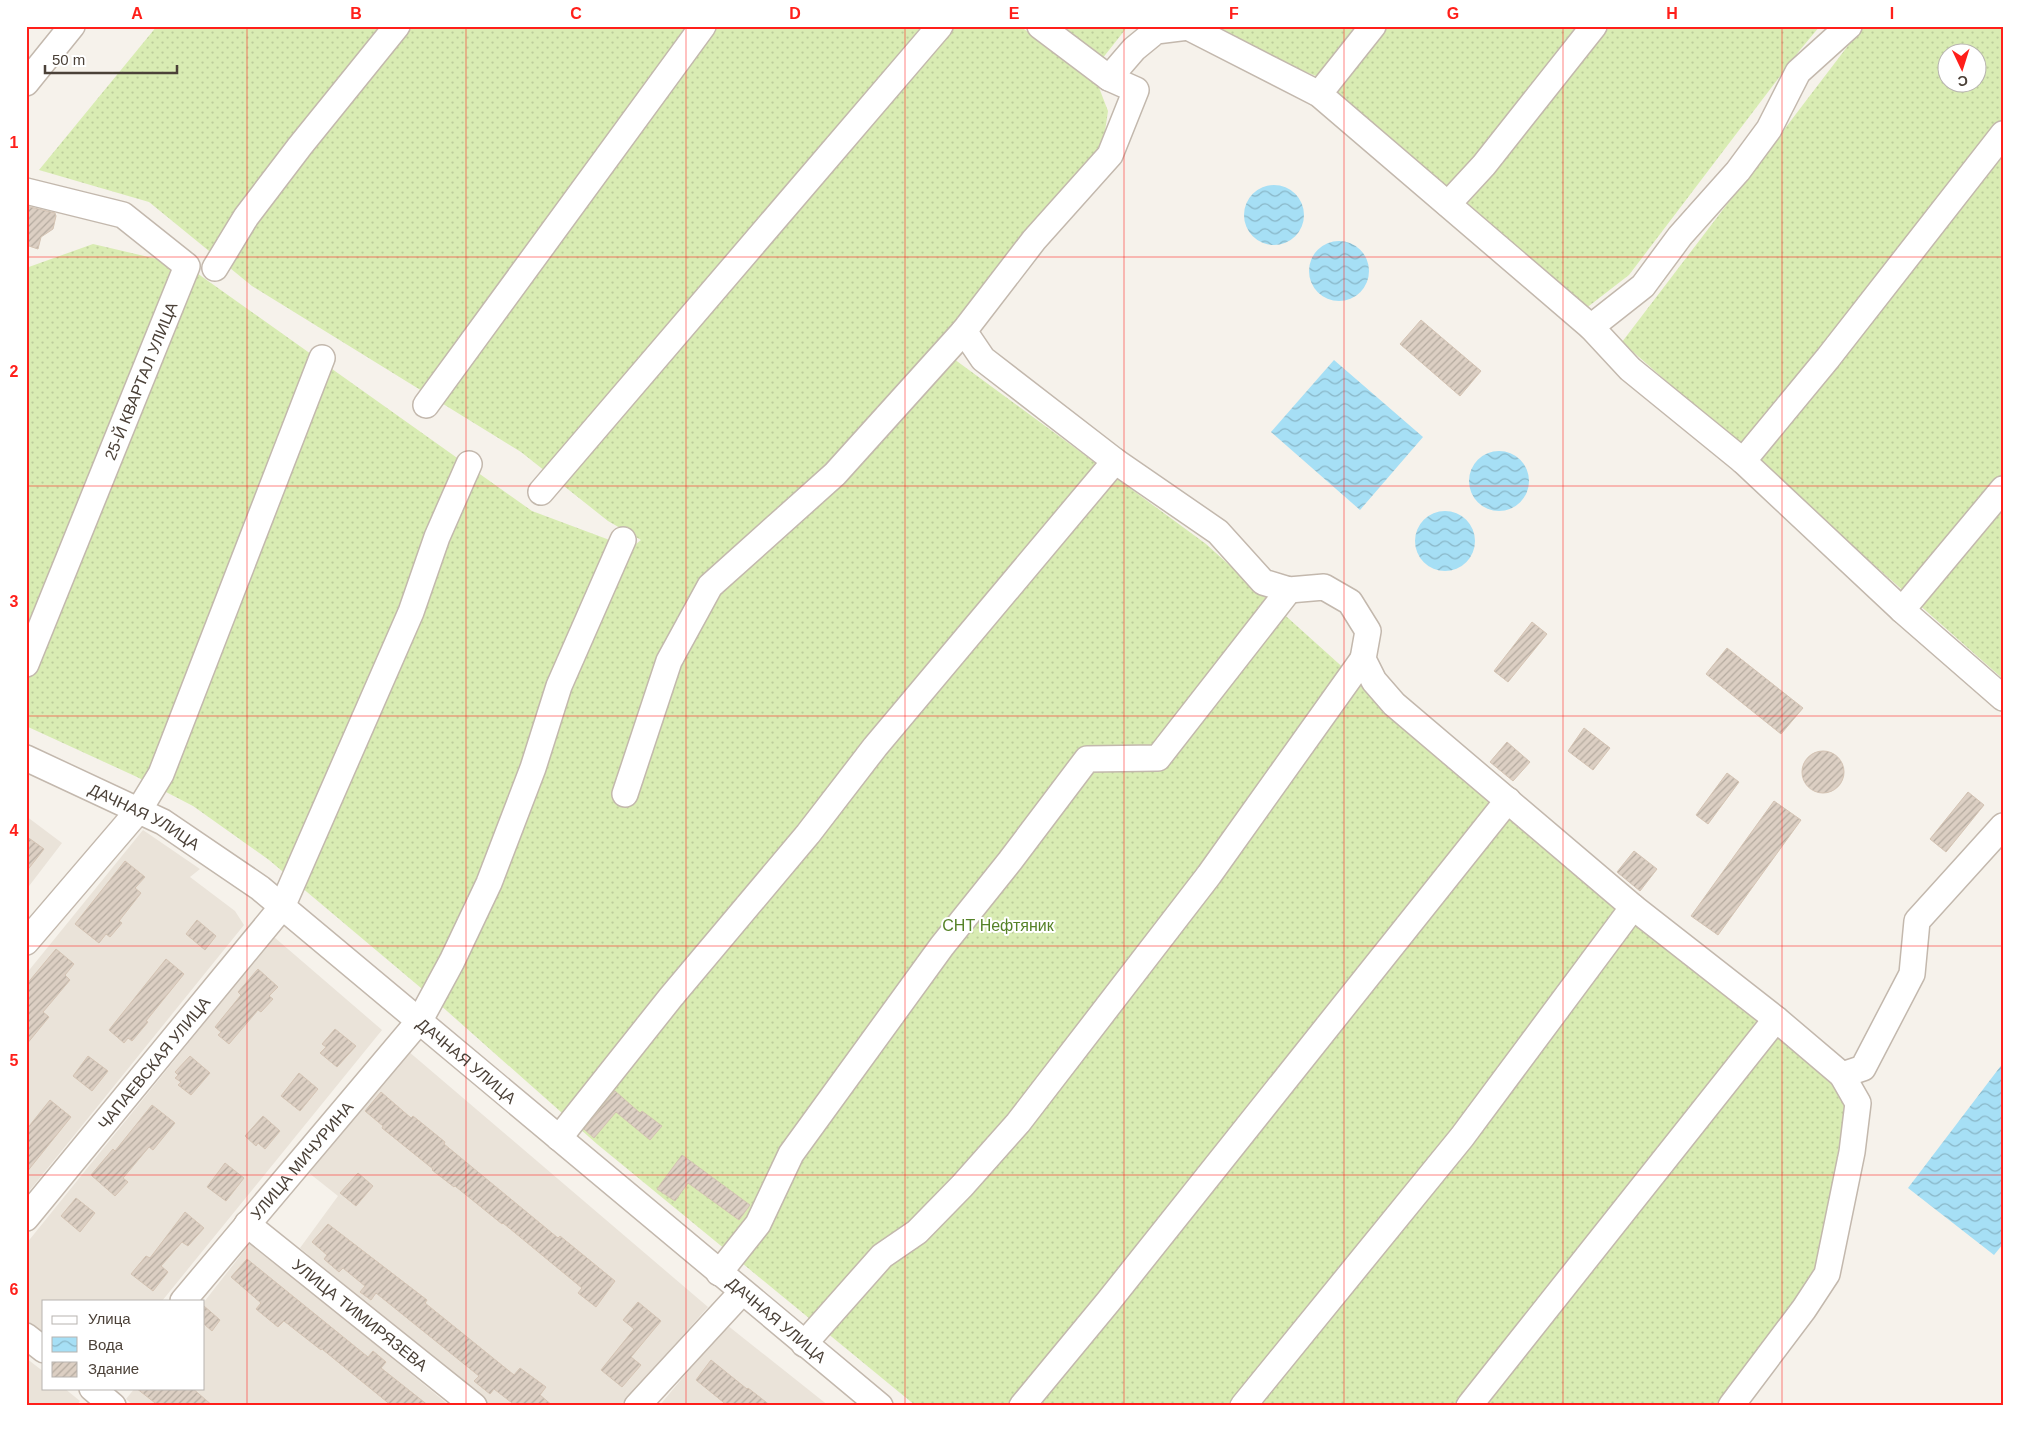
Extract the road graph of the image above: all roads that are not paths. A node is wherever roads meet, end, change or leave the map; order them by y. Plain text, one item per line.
1 (72, 26) edge
2 (397, 26) edge
3 (703, 26) edge
4 (940, 26) edge
5 (1040, 26) edge
6 (1373, 26) edge
7 (1594, 26) edge
8 (1850, 26) edge
9 (1157, 28) edge
10 (1109, 78) junction
11 (26, 84) edge
12 (1319, 94) junction
13 (2003, 134) edge
14 (26, 191) edge
15 (1448, 204) junction
16 (215, 268) dead end
17 (1591, 327) junction
18 (964, 331) junction
19 (322, 358) dead end
20 (426, 406) dead end
21 (1115, 461) junction
22 (1743, 461) junction
23 (469, 464) dead end
24 (2003, 489) edge
25 (541, 492) dead end
26 (622, 540) dead end
27 (1289, 590) junction
28 (1902, 610) junction
29 (1363, 659) junction
30 (26, 664) edge
31 (2003, 698) edge
32 (26, 758) edge
33 (625, 794) dead end
34 (1508, 800) junction
35 (139, 810) junction
36 (2003, 826) edge
37 (282, 907) junction
38 (1633, 907) junction
39 (26, 942) edge
40 (1776, 1019) junction
41 (420, 1020) junction
42 (1842, 1075) junction
43 (559, 1138) junction
44 (26, 1218) edge
45 (246, 1224) junction
46 (719, 1274) junction
47 (742, 1292) junction
48 (184, 1300) edge
49 (26, 1336) edge
50 (804, 1344) junction
51 (42, 1348) edge
52 (474, 1406) edge
53 (637, 1406) edge
54 (880, 1406) edge
55 (1022, 1406) edge
56 (1243, 1406) edge
57 (1469, 1406) edge
58 (1731, 1406) edge

1 - 11 street
2 - 16 street
3 - 20 street
4 - 25 street
5 - 10 street
6 - 12 street
7 - 15 street
8 - 17 street
9 - 10 street
9 - 12 street
10 - 18 street
12 - 15 street
13 - 22 street
14 - 30 street, 25-Й КВАРТАЛ УЛИЦА
15 - 17 street
17 - 22 street
18 - 21 street
18 - 33 street
19 - 35 street
21 - 27 street
21 - 43 street
22 - 28 street
23 - 37 street, ЧАПАЕВСКАЯ УЛИЦА
24 - 28 street
26 - 41 street, УЛИЦА МИЧУРИНА
27 - 29 street
27 - 46 street
28 - 31 street
29 - 34 street
29 - 50 street
32 - 35 street, ДАЧНАЯ УЛИЦА
34 - 38 street
34 - 55 street
35 - 37 street, ДАЧНАЯ УЛИЦА
35 - 39 street
36 - 42 street
37 - 41 street, ДАЧНАЯ УЛИЦА
37 - 44 street, ЧАПАЕВСКАЯ УЛИЦА
38 - 40 street
38 - 56 street
40 - 42 street
40 - 57 street
41 - 43 street, ДАЧНАЯ УЛИЦА
41 - 45 street, УЛИЦА МИЧУРИНА
42 - 58 street
43 - 46 street, ДАЧНАЯ УЛИЦА
45 - 48 street, УЛИЦА МИЧУРИНА
45 - 52 street, УЛИЦА ТИМИРЯЗЕВА
46 - 47 street, ДАЧНАЯ УЛИЦА
47 - 50 street, ДАЧНАЯ УЛИЦА
47 - 53 street
49 - 51 street
50 - 54 street, ДАЧНАЯ УЛИЦА

